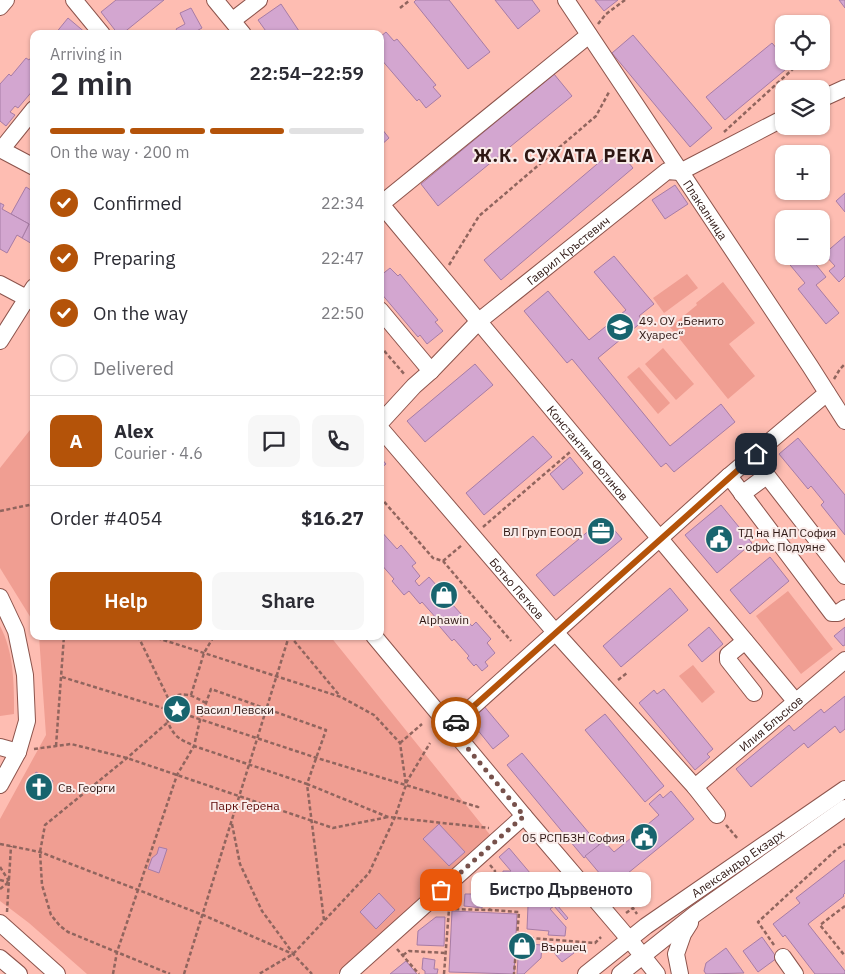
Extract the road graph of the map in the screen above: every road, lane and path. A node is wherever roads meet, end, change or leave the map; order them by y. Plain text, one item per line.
1 (6, 0) edge
2 (74, 0) edge
3 (216, 0) edge
4 (259, 0) edge
5 (410, 0) edge
6 (566, 0) edge
7 (625, 0) edge
8 (0, 7) edge
9 (400, 8) dead end
10 (232, 20) junction
11 (96, 30) edge
12 (240, 30) edge
13 (589, 35) junction
14 (792, 70) edge
15 (616, 77) junction
16 (845, 87) edge
17 (830, 94) edge
18 (30, 114) edge
19 (775, 123) edge
20 (723, 133) dead end
21 (0, 149) edge
22 (30, 164) edge
23 (680, 172) junction
24 (384, 201) edge
25 (384, 209) edge
26 (442, 277) junction
27 (0, 284) edge
28 (30, 295) edge
29 (30, 299) edge
30 (384, 315) edge
31 (479, 321) junction
32 (0, 342) edge
33 (384, 351) edge
34 (431, 371) junction
35 (414, 386) junction
36 (827, 392) junction
37 (384, 419) edge
38 (845, 421) edge
39 (384, 433) edge
40 (580, 443) junction
41 (729, 476) junction
42 (742, 494) junction
43 (384, 502) edge
44 (30, 505) edge
45 (0, 512) edge
46 (473, 536) junction
47 (660, 539) junction
48 (443, 562) junction
49 (845, 576) edge
50 (0, 597) edge
51 (845, 608) edge
52 (555, 632) junction
53 (64, 640) edge
54 (140, 640) edge
55 (163, 640) edge
56 (212, 640) edge
57 (288, 640) edge
58 (292, 640) edge
59 (377, 640) edge
60 (745, 640) junction
61 (511, 642) dead end
62 (204, 653) junction
63 (845, 660) edge
64 (62, 677) junction
65 (276, 677) junction
66 (754, 693) dead end
67 (191, 695) junction
68 (341, 697) junction
69 (170, 702) junction
70 (796, 702) junction
71 (206, 703) junction
72 (166, 709) junction
73 (266, 709) junction
74 (184, 714) dead end
75 (200, 720) junction
76 (167, 722) junction
77 (422, 724) dead end
78 (450, 727) junction
79 (258, 737) junction
80 (400, 742) junction
81 (430, 743) dead end
82 (56, 746) junction
83 (194, 746) junction
84 (0, 747) edge
85 (18, 752) junction
86 (127, 758) junction
87 (317, 758) junction
88 (249, 764) junction
89 (177, 775) junction
90 (307, 784) junction
91 (0, 785) edge
92 (406, 785) junction
93 (695, 787) junction
94 (845, 788) edge
95 (240, 796) junction
96 (480, 804) dead end
97 (845, 808) edge
98 (717, 815) joint
99 (524, 816) junction
100 (388, 817) junction
101 (395, 817) junction
102 (312, 820) junction
103 (231, 822) junction
104 (489, 828) dead end
105 (738, 839) dead end
106 (0, 844) edge
107 (845, 844) edge
108 (11, 846) junction
109 (40, 852) junction
110 (481, 855) junction
111 (0, 867) edge
112 (0, 880) edge
113 (9, 882) junction
114 (0, 888) edge
115 (138, 890) junction
116 (845, 906) edge
117 (490, 910) junction
118 (625, 914) dead end
119 (637, 914) dead end
120 (695, 914) junction
121 (202, 915) junction
122 (324, 920) junction
123 (3, 926) edge
124 (601, 937) dead end
125 (388, 938) junction
126 (517, 938) junction
127 (630, 939) junction
128 (595, 943) junction
129 (598, 946) dead end
130 (117, 952) junction
131 (446, 953) junction
132 (293, 954) junction
133 (403, 955) junction
134 (643, 956) junction
135 (845, 956) edge
136 (0, 958) edge
137 (783, 958) joint
138 (18, 974) edge
139 (57, 974) edge
140 (113, 974) edge
141 (170, 974) edge
142 (184, 974) edge
143 (258, 974) edge
144 (312, 974) edge
145 (348, 974) edge
146 (419, 974) edge
147 (444, 974) edge
148 (514, 974) edge
149 (586, 974) edge
150 (620, 974) edge
151 (657, 974) edge
152 (680, 974) edge
153 (795, 974) edge

1 - 8 street
2 - 11 street
3 - 10 street
4 - 10 street
5 - 9 path
6 - 13 street, Плакалница
7 - 13 path
10 - 12 street
13 - 15 street, Плакалница
13 - 24 street
14 - 20 path
15 - 23 street, Плакалница
15 - 26 path
16 - 17 street
18 - 21 street
19 - 23 street, Гаврил Кръстевич
21 - 22 street
23 - 31 street, Гаврил Кръстевич
23 - 36 street, Плакалница
25 - 26 street, Константин Фотинов
26 - 31 street, Константин Фотинов
27 - 28 street
29 - 32 street
30 - 34 street
31 - 34 street, Гаврил Кръстевич
31 - 40 street, Константин Фотинов
33 - 35 path
34 - 35 street, Гаврил Кръстевич
35 - 37 street, Гаврил Кръстевич
36 - 38 street, Плакалница
36 - 41 street
39 - 46 street, Ботьо Петков
40 - 46 path
40 - 47 street, Константин Фотинов
41 - 42 street
41 - 47 street
42 - 49 street
42 - 51 street
43 - 48 path
44 - 45 path
46 - 48 path
46 - 52 street, Ботьо Петков
47 - 52 street
47 - 60 street, Константин Фотинов
48 - 61 path
50 - 85 street
52 - 78 street
52 - 93 street, Ботьо Петков
53 - 64 path
54 - 69 path
55 - 62 path
56 - 62 path
57 - 65 path
58 - 68 path
59 - 78 street
60 - 66 street
60 - 70 street, Константин Фотинов
62 - 65 path
62 - 67 path
63 - 70 street, Илия Блъсков
64 - 72 path
64 - 82 path
65 - 68 path
65 - 73 path
67 - 69 path
67 - 71 path
68 - 80 path
69 - 72 path
70 - 93 street, Илия Блъсков
71 - 73 path
71 - 75 path
72 - 76 path
73 - 79 path
73 - 87 path
74 - 75 path
75 - 79 path
75 - 83 path
76 - 83 path
76 - 86 path
77 - 80 path
78 - 99 street
79 - 87 path
79 - 88 path
80 - 92 path
81 - 92 path
82 - 85 path
82 - 86 path
83 - 88 path
83 - 89 path
84 - 85 street
85 - 91 street
86 - 89 path
86 - 109 path
87 - 90 path
87 - 92 path
88 - 90 path
88 - 95 path
89 - 95 path
89 - 115 path
90 - 100 path
90 - 102 path
92 - 96 path
92 - 101 path
93 - 98 street, Ботьо Петков
94 - 127 street, Александър Екзарх
95 - 102 path
95 - 103 path
97 - 120 street, Александър Екзарх
98 - 105 path
99 - 110 street
99 - 127 street
100 - 101 path
100 - 102 path
101 - 104 path
101 - 122 path
102 - 122 path
103 - 121 path
103 - 132 path
106 - 108 path
107 - 137 path
108 - 109 path
108 - 113 path
109 - 115 path
109 - 130 path
110 - 117 path
110 - 125 street
111 - 113 path
112 - 113 path
113 - 114 path
113 - 123 path
115 - 121 path
115 - 130 path
116 - 135 path
117 - 126 path
117 - 131 path
118 - 119 path
120 - 134 street, Александър Екзарх
120 - 152 street
121 - 132 path
121 - 142 path
122 - 132 path
123 - 139 street
124 - 128 path
125 - 133 path
125 - 145 street
126 - 128 path
126 - 148 path
127 - 134 street
127 - 149 street, Александър Екзарх
128 - 129 path
130 - 140 path
130 - 141 path
131 - 133 path
131 - 147 path
132 - 143 path
132 - 144 path
133 - 146 path
134 - 150 street, Александър Екзарх
134 - 151 street
136 - 138 street
137 - 153 street

